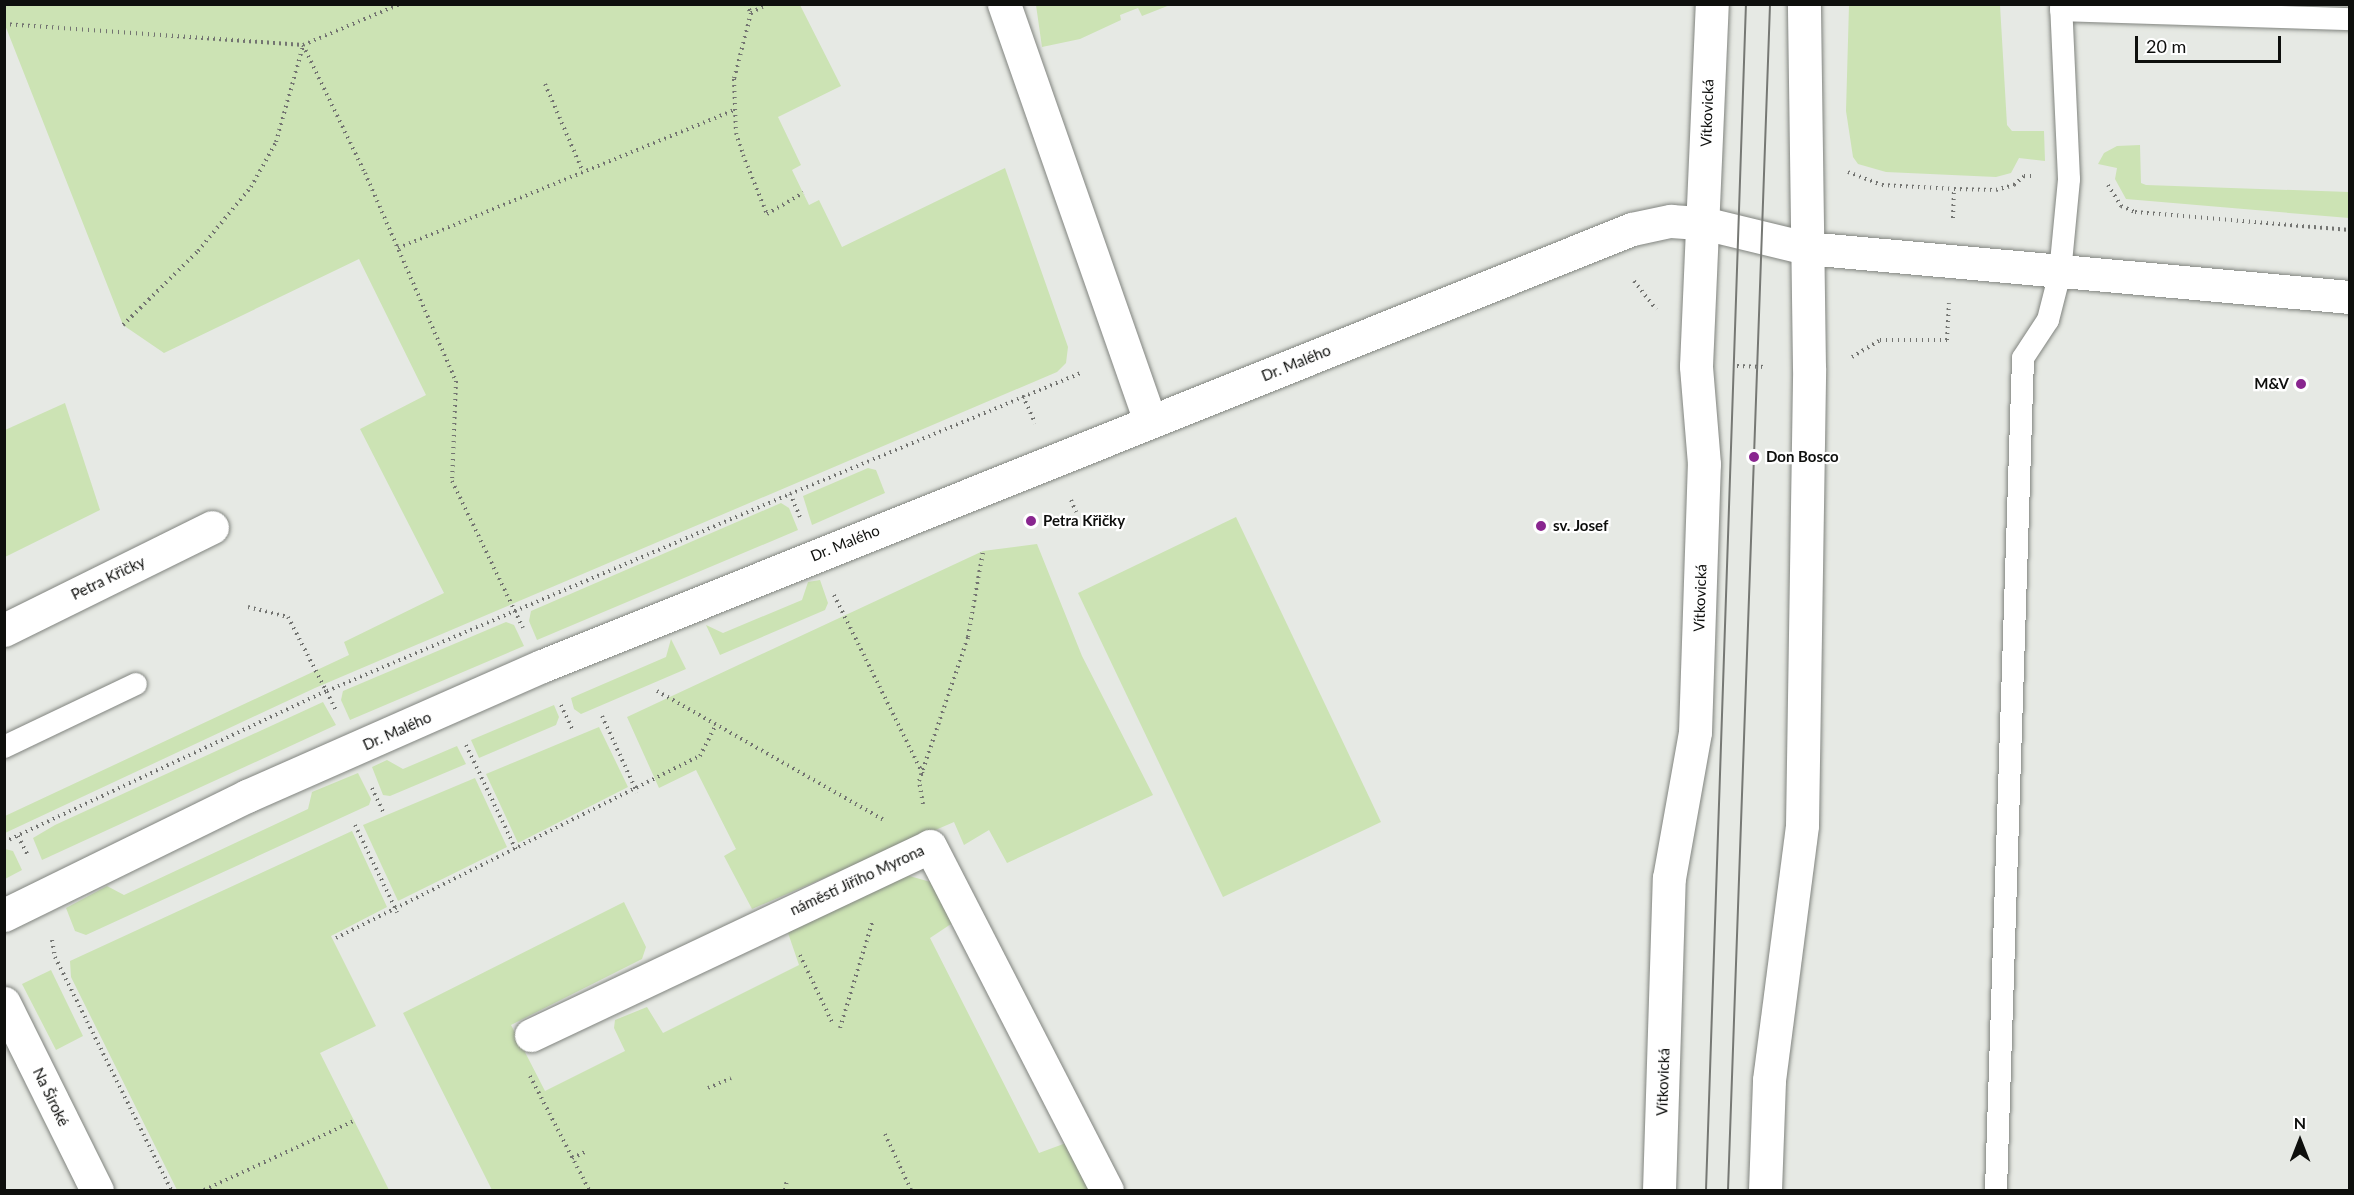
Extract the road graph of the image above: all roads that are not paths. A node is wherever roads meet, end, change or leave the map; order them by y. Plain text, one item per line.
1 (1004, 4) edge
2 (1712, 4) edge
3 (1804, 4) edge
4 (2061, 7) edge
5 (2349, 19) edge
6 (1703, 223) junction
7 (1806, 248) junction
8 (2060, 273) junction
9 (2349, 297) edge
10 (1150, 421) junction
11 (212, 527) dead end
12 (4, 630) edge
13 (136, 684) dead end
14 (4, 747) edge
15 (4, 915) edge
16 (4, 1003) edge
17 (531, 1035) road end
18 (97, 1191) edge
19 (1107, 1191) edge
20 (1659, 1191) edge
21 (1765, 1191) edge
22 (1996, 1191) edge

1 - 10 street
2 - 6 street, Vítkovická
3 - 7 street
4 - 5 lane
4 - 8 lane
6 - 7 street, Dr. Malého
6 - 10 street, Dr. Malého
6 - 20 street, Vítkovická
7 - 8 street, Dr. Malého
7 - 21 street
8 - 9 street, Dr. Malého
8 - 22 lane
10 - 15 street, Dr. Malého
11 - 12 street, Petra Křičky
13 - 14 lane
16 - 18 street, Na Široké
17 - 19 street, náměstí Jiřího Myrona

